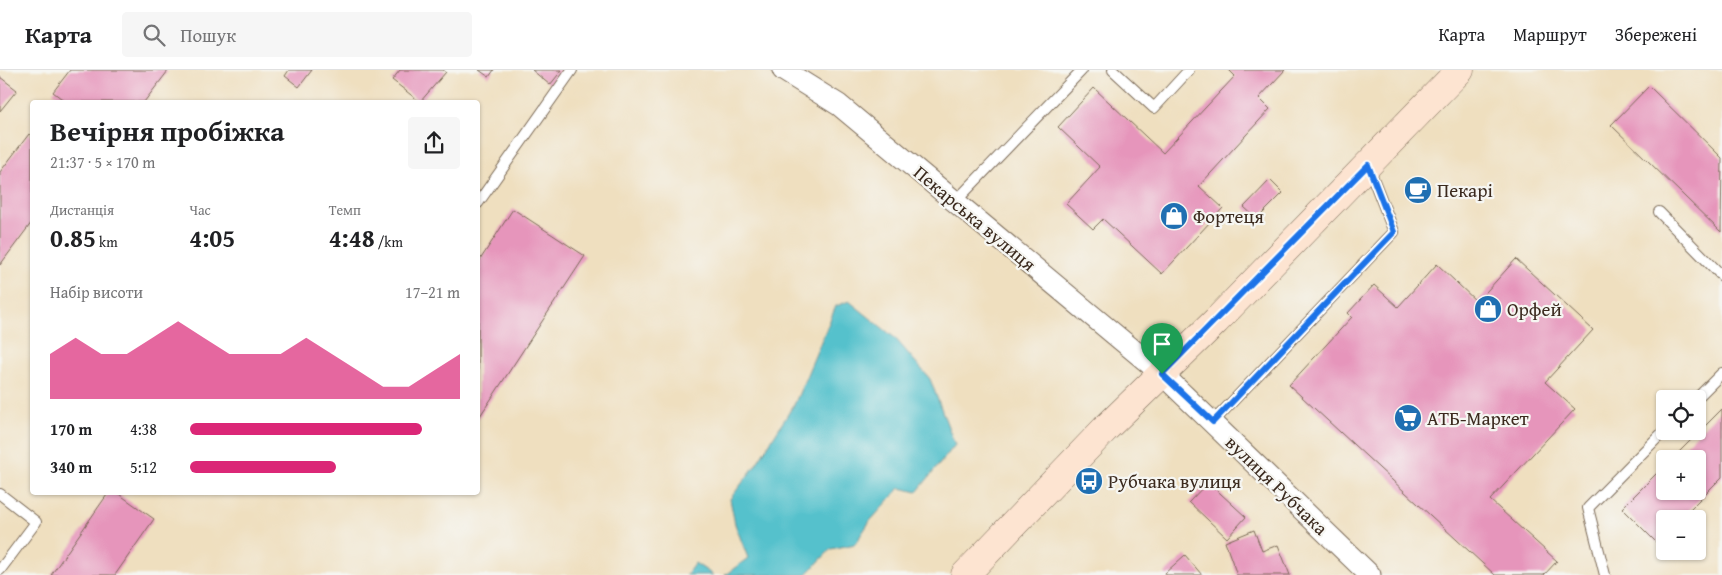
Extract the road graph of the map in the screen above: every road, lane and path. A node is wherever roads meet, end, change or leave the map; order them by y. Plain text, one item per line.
1 (572, 70) edge
2 (783, 70) edge
3 (1082, 70) edge
4 (1112, 70) edge
5 (1189, 70) edge
6 (1460, 70) edge
7 (1368, 165) junction
8 (480, 201) edge
9 (955, 202) junction
10 (1659, 212) dead end
11 (1722, 276) edge
12 (1722, 373) edge
13 (1162, 374) junction
14 (1705, 390) edge
15 (1213, 422) junction
16 (1656, 439) edge
17 (0, 494) edge
18 (0, 570) edge
19 (965, 575) edge
20 (1370, 575) edge
21 (1605, 575) edge

1 - 8 lane
2 - 9 street, Пекарська вулиця
3 - 9 lane
4 - 5 lane
6 - 7 main road
7 - 13 main road
7 - 15 lane
9 - 13 street, Пекарська вулиця
10 - 11 lane
12 - 14 lane
13 - 15 street, вулиця Рубчака
13 - 19 main road
15 - 20 street, вулиця Рубчака
16 - 21 lane
17 - 18 lane

